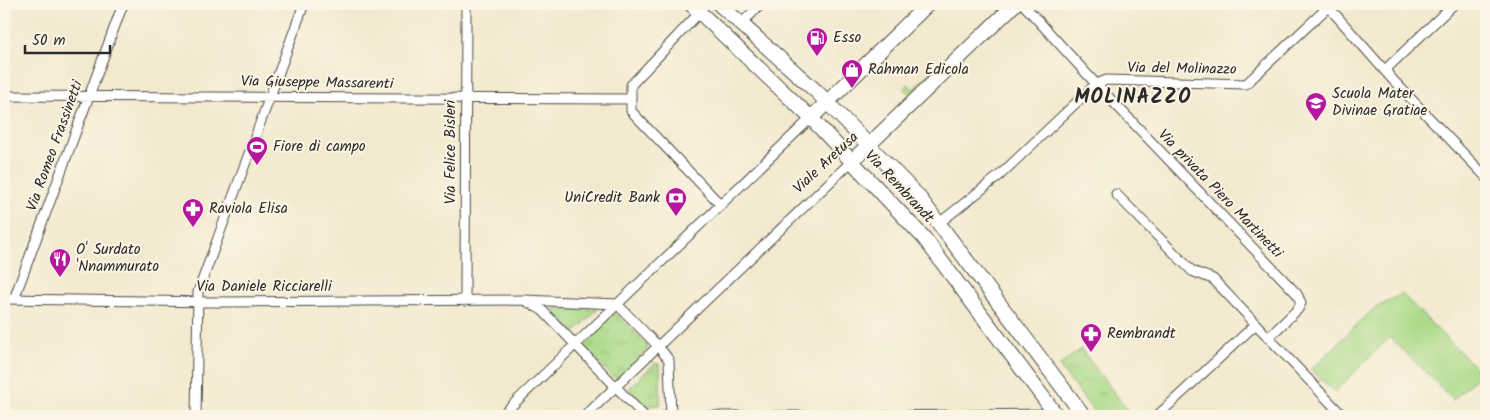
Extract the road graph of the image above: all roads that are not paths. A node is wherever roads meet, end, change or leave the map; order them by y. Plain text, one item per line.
1 (123, 4) edge
2 (304, 4) edge
3 (466, 4) edge
4 (719, 4) edge
5 (761, 4) edge
6 (928, 4) edge
7 (1015, 4) edge
8 (1023, 4) edge
9 (1454, 4) edge
10 (1327, 5) edge
11 (695, 8) edge
12 (741, 24) junction
13 (1385, 70) junction
14 (1096, 84) junction
15 (88, 95) junction
16 (4, 96) edge
17 (271, 96) junction
18 (465, 98) junction
19 (631, 98) junction
20 (827, 102) junction
21 (811, 118) junction
22 (869, 146) junction
23 (852, 161) junction
24 (1486, 177) edge
25 (1116, 194) dead end
26 (720, 204) junction
27 (938, 224) junction
28 (4, 299) edge
29 (14, 299) junction
30 (524, 300) junction
31 (197, 301) junction
32 (464, 301) junction
33 (617, 304) junction
34 (1256, 324) junction
35 (1268, 338) junction
36 (575, 346) junction
37 (658, 346) junction
38 (615, 387) junction
39 (1055, 415) edge
40 (196, 416) edge
41 (501, 416) edge
42 (585, 416) edge
43 (644, 416) edge
44 (669, 416) edge
45 (845, 416) edge
46 (883, 416) edge
47 (1084, 416) edge
48 (1157, 416) edge
49 (1343, 416) edge

1 - 15 street, Via Romeo Frassinetti
2 - 17 street
3 - 18 street, Via Felice Bisleri
4 - 12 street, Via Rembrandt
5 - 12 street
6 - 20 street
7 - 22 street, Viale Aretusa
8 - 14 street, Via privata Piero Martinetti
9 - 13 street
10 - 13 street
10 - 14 street, Via del Molinazzo
11 - 19 street
11 - 21 street, Via Rembrandt
12 - 20 street, Via Rembrandt
13 - 24 street
14 - 27 street
14 - 35 street, Via privata Piero Martinetti
15 - 16 street, Via Giuseppe Massarenti
15 - 17 street, Via Giuseppe Massarenti
15 - 29 street, Via Romeo Frassinetti
17 - 18 street, Via Giuseppe Massarenti
17 - 31 street
18 - 19 street, Via Giuseppe Massarenti
18 - 32 street, Via Felice Bisleri
19 - 26 street
20 - 21 street
20 - 22 street, Via Rembrandt
21 - 23 street, Via Rembrandt
21 - 26 street
22 - 23 street, Viale Aretusa
22 - 27 street, Via Rembrandt
23 - 37 street, Viale Aretusa
23 - 39 street, Via Rembrandt
25 - 34 street
26 - 33 street
27 - 47 street, Via Rembrandt
28 - 29 street, Via Daniele Ricciarelli
29 - 31 street, Via Daniele Ricciarelli
30 - 32 street, Via Daniele Ricciarelli
30 - 33 street, Via Daniele Ricciarelli
30 - 36 street
31 - 32 street, Via Daniele Ricciarelli
31 - 40 street
33 - 36 street
33 - 37 street
34 - 35 street
34 - 48 street
35 - 49 street
36 - 38 street
36 - 41 street
37 - 38 street, Viale Aretusa
37 - 44 street
38 - 42 street, Viale Aretusa
38 - 43 street
39 - 46 street
44 - 45 street

